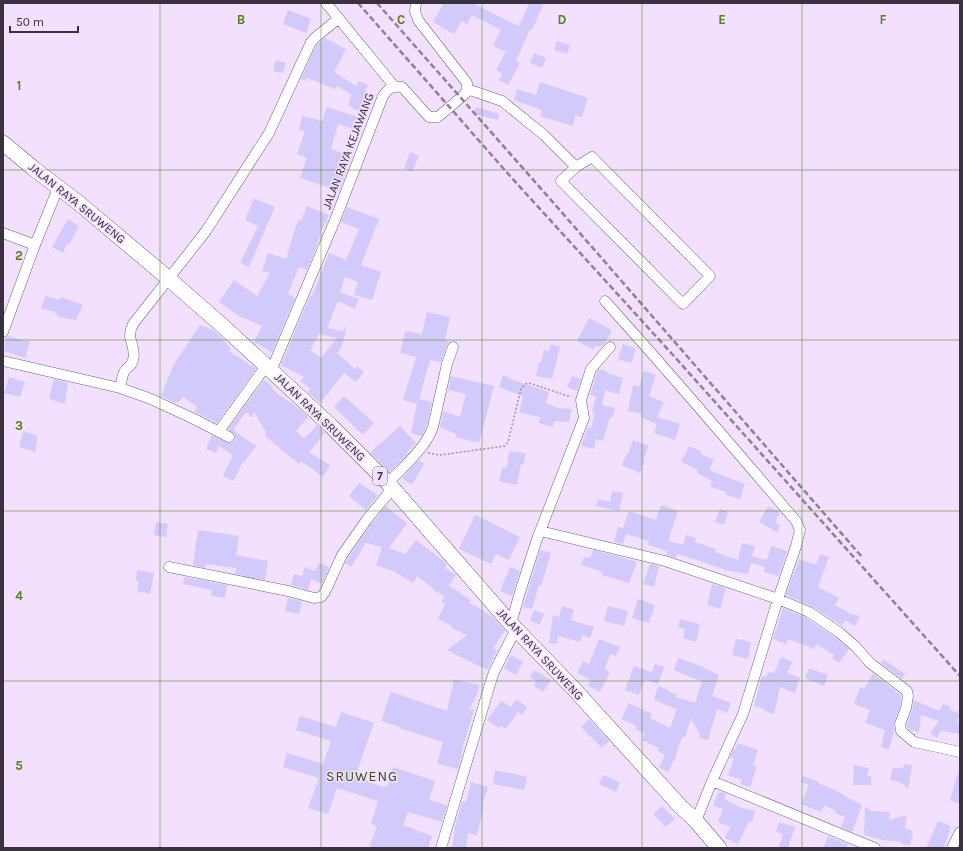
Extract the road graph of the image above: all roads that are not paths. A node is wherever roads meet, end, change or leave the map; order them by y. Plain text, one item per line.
1 (326, 3) edge
2 (416, 3) edge
3 (338, 18) junction
4 (394, 86) junction
5 (466, 89) junction
6 (3, 142) edge
7 (576, 167) junction
8 (58, 188) junction
9 (3, 233) edge
10 (35, 245) junction
11 (169, 279) junction
12 (605, 301) dead end
13 (3, 332) edge
14 (610, 346) dead end
15 (453, 347) dead end
16 (3, 361) edge
17 (269, 369) junction
18 (120, 388) junction
19 (218, 431) junction
20 (229, 437) dead end
21 (390, 486) junction
22 (540, 531) junction
23 (169, 567) dead end
24 (778, 599) junction
25 (513, 626) junction
26 (960, 752) edge
27 (712, 781) junction
28 (696, 821) junction
29 (960, 832) edge
30 (441, 848) edge
31 (719, 848) edge
32 (875, 848) edge
33 (952, 848) edge

1 - 3 street
2 - 5 street
3 - 4 street
3 - 11 street
4 - 5 street
4 - 17 street, JALAN RAYA KEJAWANG
5 - 7 street
6 - 8 highway, JALAN RAYA SRUWENG / 7
7 - 7 street
8 - 10 street
8 - 11 highway, JALAN RAYA SRUWENG / 7
9 - 10 street
10 - 13 street
11 - 17 highway, JALAN RAYA SRUWENG / 7
11 - 18 street
12 - 24 street
14 - 22 street
15 - 21 street
16 - 18 street
17 - 19 street, JALAN RAYA KEJAWANG
17 - 21 highway, JALAN RAYA SRUWENG / 7
18 - 19 street
19 - 20 street
21 - 23 street
21 - 25 highway, JALAN RAYA SRUWENG / 7
22 - 24 street
22 - 25 street
24 - 26 street
24 - 27 street
25 - 28 highway, JALAN RAYA SRUWENG / 7
25 - 30 street
27 - 28 street
27 - 32 street
28 - 31 highway, JALAN RAYA SRUWENG / 7
29 - 33 street

